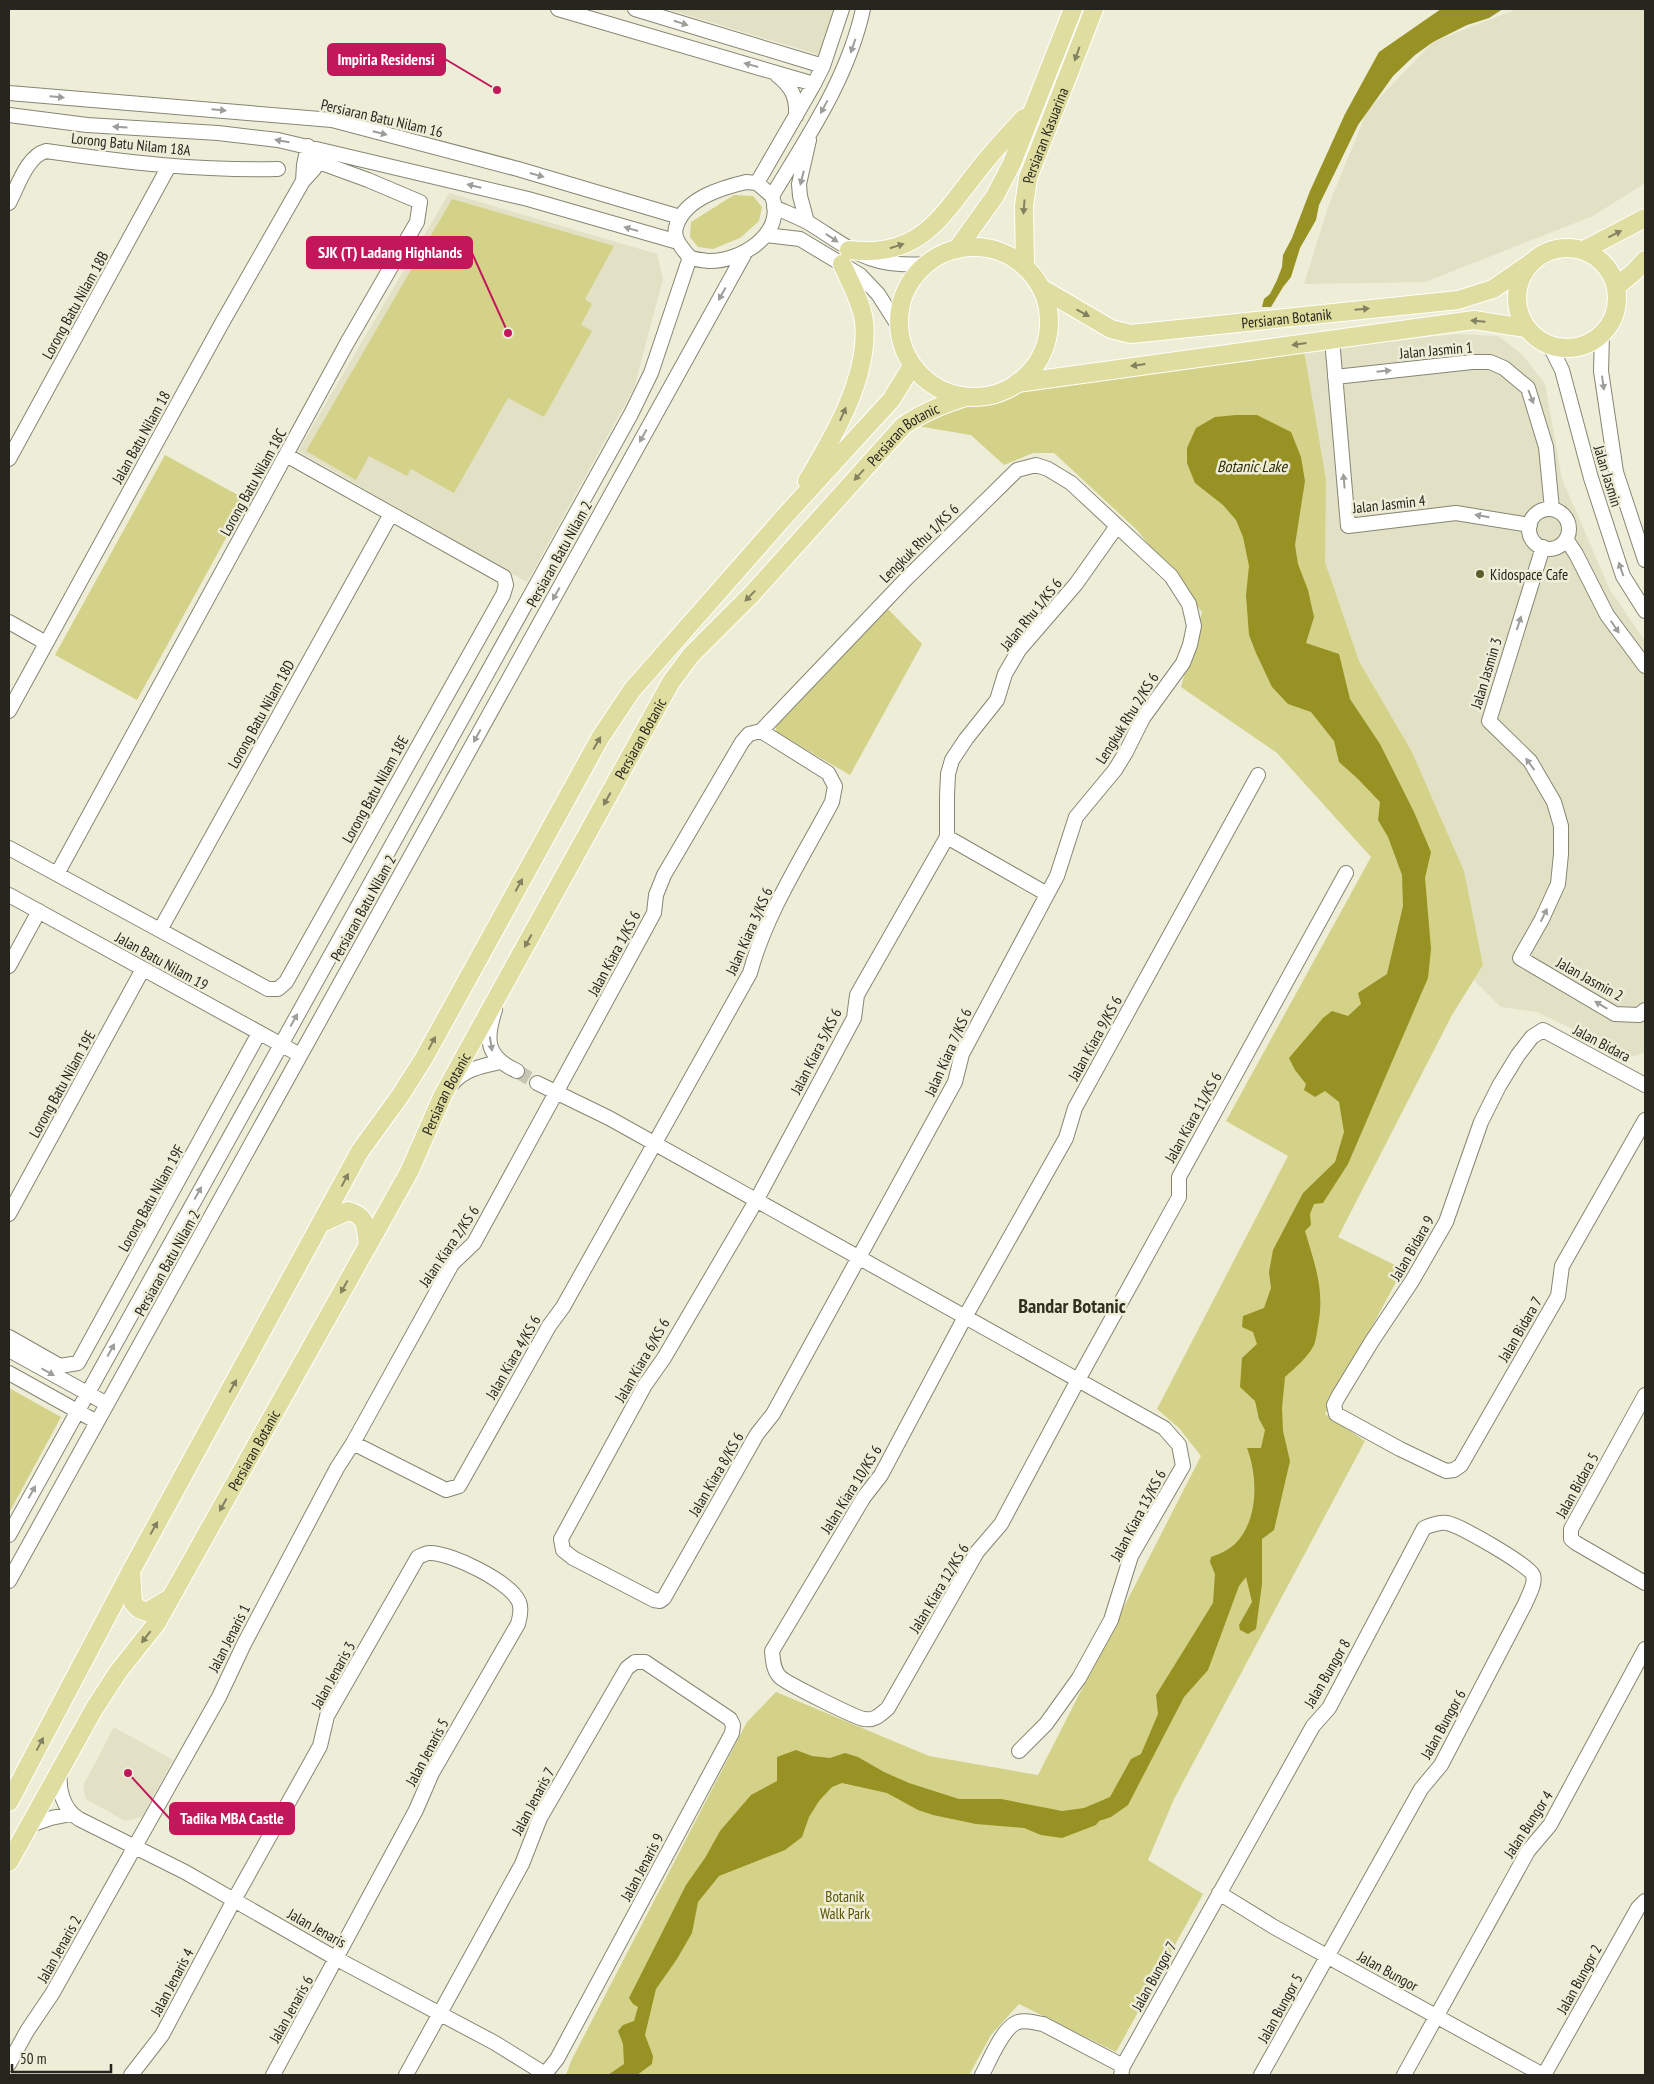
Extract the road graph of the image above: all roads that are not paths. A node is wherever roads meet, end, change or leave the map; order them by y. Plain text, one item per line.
1 (558, 9) edge
2 (842, 9) edge
3 (862, 9) edge
4 (1073, 9) edge
5 (1094, 9) edge
6 (639, 10) edge
7 (638, 32) junction
8 (823, 66) junction
9 (772, 72) junction
10 (814, 84) junction
11 (9, 93) edge
12 (1031, 110) junction
13 (9, 116) edge
14 (796, 117) junction
15 (811, 132) junction
16 (315, 152) junction
17 (169, 166) junction
18 (278, 170) dead end
19 (757, 184) junction
20 (773, 201) junction
21 (9, 203) edge
22 (680, 217) junction
23 (1645, 218) edge
24 (807, 222) junction
25 (766, 235) junction
26 (678, 242) junction
27 (957, 249) junction
28 (1584, 250) junction
29 (746, 251) junction
30 (845, 257) junction
31 (690, 258) junction
32 (1645, 260) edge
33 (1532, 262) junction
34 (926, 264) junction
35 (1026, 267) junction
36 (1617, 286) junction
37 (1041, 288) junction
38 (899, 327) junction
39 (1526, 328) junction
40 (1602, 335) junction
41 (1332, 339) junction
42 (1550, 346) junction
43 (912, 366) junction
44 (1335, 377) junction
45 (1017, 383) junction
46 (966, 397) junction
47 (286, 455) junction
48 (9, 459) edge
49 (1552, 509) junction
50 (391, 514) junction
51 (784, 517) junction
52 (1530, 525) junction
53 (1117, 526) junction
54 (1566, 539) junction
55 (1542, 548) junction
56 (552, 555) junction
57 (1645, 560) edge
58 (572, 566) junction
59 (1645, 611) edge
60 (9, 622) edge
61 (46, 643) junction
62 (1645, 666) edge
63 (9, 711) edge
64 (761, 731) junction
65 (1258, 775) dead end
66 (947, 837) junction
67 (9, 848) edge
68 (1064, 859) joint
69 (1346, 873) dead end
70 (57, 874) junction
71 (1047, 894) junction
72 (9, 895) edge
73 (39, 911) junction
74 (160, 930) junction
75 (1520, 958) joint
76 (9, 966) edge
77 (144, 969) junction
78 (501, 990) junction
79 (1645, 1010) edge
80 (1543, 1030) joint
81 (259, 1032) junction
82 (281, 1045) junction
83 (300, 1055) junction
84 (500, 1062) junction
85 (517, 1071) tunnel mouth
86 (537, 1082) tunnel mouth
87 (1645, 1085) edge
88 (557, 1093) junction
89 (443, 1095) junction
90 (1645, 1120) edge
91 (654, 1143) junction
92 (756, 1201) junction
93 (9, 1214) edge
94 (322, 1223) junction
95 (368, 1244) junction
96 (860, 1258) junction
97 (965, 1317) junction
98 (9, 1337) edge
99 (9, 1350) edge
100 (9, 1373) edge
101 (1078, 1380) junction
102 (87, 1393) junction
103 (1645, 1395) edge
104 (107, 1404) junction
105 (77, 1410) junction
106 (97, 1422) junction
107 (353, 1443) junction
108 (1400, 1449) joint
109 (9, 1535) edge
110 (561, 1540) joint
111 (1490, 1544) joint
112 (131, 1571) junction
113 (484, 1572) joint
114 (9, 1581) edge
115 (1645, 1583) edge
116 (172, 1596) junction
117 (1645, 1649) edge
118 (780, 1677) joint
119 (687, 1689) joint
120 (1019, 1751) dead end
121 (60, 1770) junction
122 (23, 1775) junction
123 (9, 1789) edge
124 (9, 1802) edge
125 (71, 1814) junction
126 (28, 1826) junction
127 (135, 1848) junction
128 (9, 1862) edge
129 (1219, 1893) junction
130 (234, 1900) junction
131 (1645, 1901) edge
132 (1327, 1956) junction
133 (337, 1959) junction
134 (440, 2013) junction
135 (1436, 2016) junction
136 (9, 2064) edge
137 (1122, 2070) edge
138 (546, 2074) edge
139 (132, 2075) edge
140 (273, 2075) edge
141 (406, 2075) edge
142 (982, 2075) edge
143 (1261, 2075) edge
144 (1404, 2075) edge
145 (1544, 2075) edge

1 - 7 street
2 - 8 street
3 -> 15 street
4 - 12 main road, Persiaran Kasuarina
5 -> 35 main road, Persiaran Kasuarina
6 - 7 street
6 -> 8 street
9 -> 7 street
8 - 10 street
9 - 10 street
9 - 14 street
10 - 14 street
11 -> 22 street, Persiaran Batu Nilam 16
12 - 27 main road, Persiaran Kasuarina
30 -> 12 main road
16 -> 13 street
14 - 19 street
15 - 20 street
15 -> 24 street
26 -> 16 street
16 - 47 street, Lorong Batu Nilam 18C
16 - 61 street, Jalan Batu Nilam 18
17 - 18 street, Lorong Batu Nilam 18A
17 - 21 street, Lorong Batu Nilam 18A
17 - 48 street, Lorong Batu Nilam 18B
19 - 20 street
19 - 22 street
20 - 24 street
20 - 25 street
22 - 26 street
28 -> 23 main road
24 -> 30 street
25 - 29 street
25 - 30 street
26 - 31 street
27 - 34 main road
27 - 35 main road
28 - 33 main road
28 - 36 main road
29 - 31 street
29 -> 58 street, Persiaran Batu Nilam 2
30 - 34 street
30 - 38 street
51 -> 30 main road
31 - 56 street, Persiaran Batu Nilam 2
32 - 36 main road
37 -> 33 main road, Persiaran Botanik
33 - 39 main road
34 - 38 main road
35 - 37 main road
36 - 40 main road
37 - 45 main road
38 - 43 main road
39 -> 41 main road, Persiaran Botanik
39 - 42 main road
40 - 42 main road
40 -> 57 street, Jalan Jasmin
41 - 44 street, Jalan Jasmin 4
41 -> 45 main road, Persiaran Botanik
59 -> 42 street, Jalan Jasmin
43 - 46 main road
43 - 51 main road, Persiaran Botanic
44 -> 49 street, Jalan Jasmin 1
52 -> 44 street, Jalan Jasmin 4
45 - 46 main road
46 -> 78 main road, Persiaran Botanic
47 - 50 street
47 - 70 street, Lorong Batu Nilam 18C
49 - 52 street
49 - 54 street
50 - 74 street, Lorong Batu Nilam 18D
50 - 74 street, Lorong Batu Nilam 18E
94 -> 51 main road, Persiaran Botanic
52 - 55 street
53 - 64 street, Lengkuk Rhu 1/KS 6
53 - 66 street, Jalan Rhu 1/KS 6
53 - 68 street, Lengkuk Rhu 2/KS 6
54 - 55 street
54 -> 62 street
75 -> 55 street, Jalan Jasmin 3
56 - 58 street
82 -> 56 street, Persiaran Batu Nilam 2
58 -> 83 street, Persiaran Batu Nilam 2
60 - 61 street
61 - 63 street, Jalan Batu Nilam 18
64 - 88 street, Jalan Kiara 1/KS 6
64 - 91 street, Jalan Kiara 3/KS 6
65 - 97 street, Jalan Kiara 9/KS 6
66 - 71 street
66 - 92 street, Jalan Kiara 5/KS 6
67 - 70 street
68 - 71 street, Jalan Kiara 7/KS 6
69 - 101 street, Jalan Kiara 11/KS 6
70 - 74 street
71 - 96 street, Jalan Kiara 7/KS 6
72 - 73 street, Jalan Batu Nilam 19
73 - 76 street
73 - 77 street, Jalan Batu Nilam 19
79 -> 75 street, Jalan Jasmin 2
77 - 81 street, Jalan Batu Nilam 19
77 - 93 street, Lorong Batu Nilam 19E
78 -> 84 street
78 - 89 main road, Persiaran Botanic
80 - 87 street, Jalan Bidara
80 - 108 street, Jalan Bidara 9
81 - 82 street, Jalan Batu Nilam 19
81 - 98 street, Lorong Batu Nilam 19F
82 - 83 street, Jalan Batu Nilam 19
102 -> 82 street, Persiaran Batu Nilam 2
83 - 104 street, Persiaran Batu Nilam 2
84 - 85 street
84 - 89 street
86 - 88 street, Jalan Kiara 13/KS 6
88 - 91 street, Jalan Kiara 13/KS 6
88 - 107 street, Jalan Kiara 2/KS 6
89 - 95 main road, Persiaran Botanic
90 - 108 street, Jalan Bidara 7
91 - 92 street, Jalan Kiara 13/KS 6
91 - 107 street, Jalan Kiara 4/KS 6
92 - 96 street, Jalan Kiara 13/KS 6
92 - 110 street, Jalan Kiara 6/KS 6
94 - 95 main road
112 -> 94 main road, Persiaran Botanic
95 -> 116 main road, Persiaran Botanic
96 - 97 street, Jalan Kiara 13/KS 6
96 - 110 street, Jalan Kiara 8/KS 6
97 - 101 street, Jalan Kiara 13/KS 6
97 - 118 street, Jalan Kiara 10/KS 6
99 -> 102 street
100 - 105 street
101 - 118 street, Jalan Kiara 12/KS 6
101 - 120 street, Jalan Kiara 13/KS 6
102 - 104 street
102 - 105 street, Persiaran Batu Nilam 2
103 - 115 street, Jalan Bidara 5
104 - 106 street, Persiaran Batu Nilam 2
105 - 106 street
109 -> 105 street, Persiaran Batu Nilam 2
106 - 114 street, Persiaran Batu Nilam 2
107 - 127 street, Jalan Jenaris 1
111 - 129 street, Jalan Bungor 8
111 - 132 street, Jalan Bungor 6
112 - 116 main road
122 -> 112 main road, Persiaran Botanic
113 - 130 street, Jalan Jenaris 3
113 - 133 street, Jalan Jenaris 5
116 -> 121 main road, Persiaran Botanic
117 - 135 street, Jalan Bungor 4
119 - 134 street, Jalan Jenaris 7
119 - 138 street, Jalan Jenaris 9
121 - 125 street
121 - 126 main road, Persiaran Botanic
122 - 123 main road
122 - 124 main road, Persiaran Botanic
125 - 126 street
125 - 127 street, Jalan Jenaris
126 - 128 main road, Persiaran Botanic
127 - 130 street, Jalan Jenaris
127 - 136 street, Jalan Jenaris 2
129 - 132 street, Jalan Bungor
129 - 137 street, Jalan Bungor 7
130 - 133 street, Jalan Jenaris
130 - 139 street, Jalan Jenaris 4
131 - 145 street, Jalan Bungor 2
132 - 135 street, Jalan Bungor
132 - 143 street, Jalan Bungor 5
133 - 134 street, Jalan Jenaris
133 - 140 street, Jalan Jenaris 6
134 - 138 street, Jalan Jenaris
134 - 141 street
135 - 144 street, Jalan Bungor 4
135 - 145 street, Jalan Bungor
137 - 142 street

